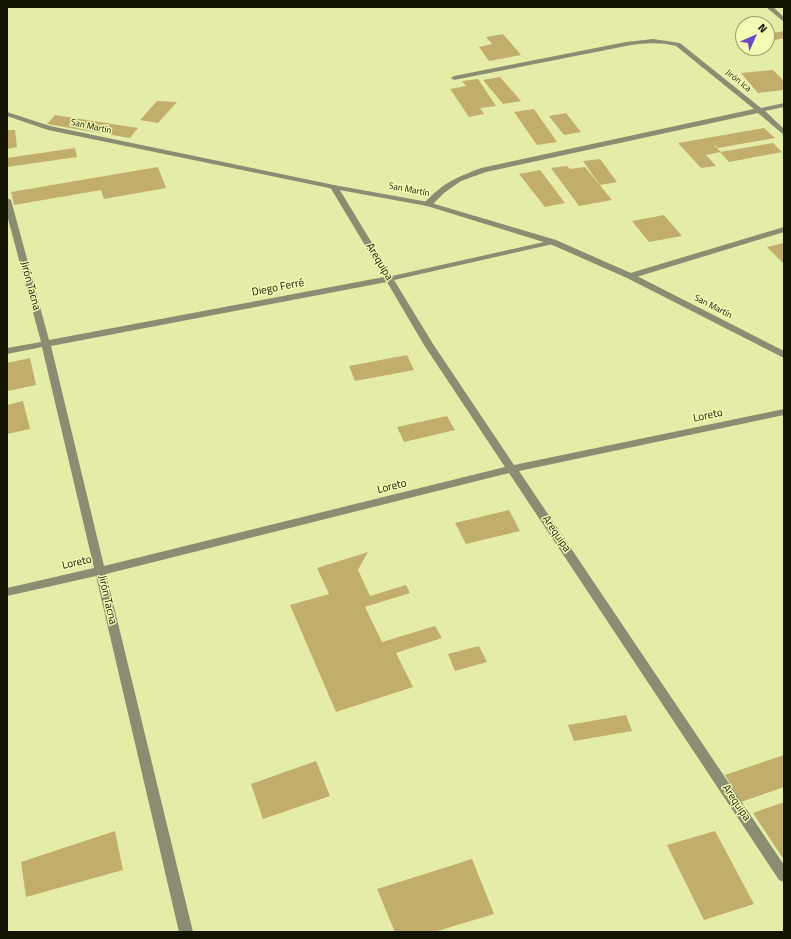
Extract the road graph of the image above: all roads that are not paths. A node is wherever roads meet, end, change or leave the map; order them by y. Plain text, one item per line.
1 (769, 7) edge
2 (784, 20) edge
3 (454, 78) dead end
4 (784, 105) edge
5 (760, 111) junction
6 (7, 114) edge
7 (784, 133) edge
8 (334, 187) junction
9 (7, 200) edge
10 (428, 204) junction
11 (784, 229) edge
12 (553, 242) junction
13 (630, 276) junction
14 (388, 279) junction
15 (46, 344) junction
16 (7, 351) edge
17 (784, 355) edge
18 (784, 412) edge
19 (512, 469) junction
20 (100, 571) junction
21 (7, 592) edge
22 (784, 876) edge
23 (186, 932) edge

1 - 2 street
3 - 5 street, Jirón Ica
4 - 5 street
5 - 7 street, Jirón Ica
5 - 10 street
6 - 8 street, San Martín
8 - 10 street, San Martín
8 - 14 street, Arequipa
9 - 15 street, Jirón Tacna
10 - 12 street, San Martín
11 - 13 street
12 - 13 street, San Martín
12 - 14 street, Diego Ferré
13 - 17 street, San Martín
14 - 15 street, Diego Ferré
14 - 19 street, Arequipa
15 - 16 street, Diego Ferré
15 - 20 street, Jirón Tacna
18 - 19 street, Loreto
19 - 20 street, Loreto
19 - 22 street, Arequipa
20 - 21 street, Loreto
20 - 23 street, Jirón Tacna

